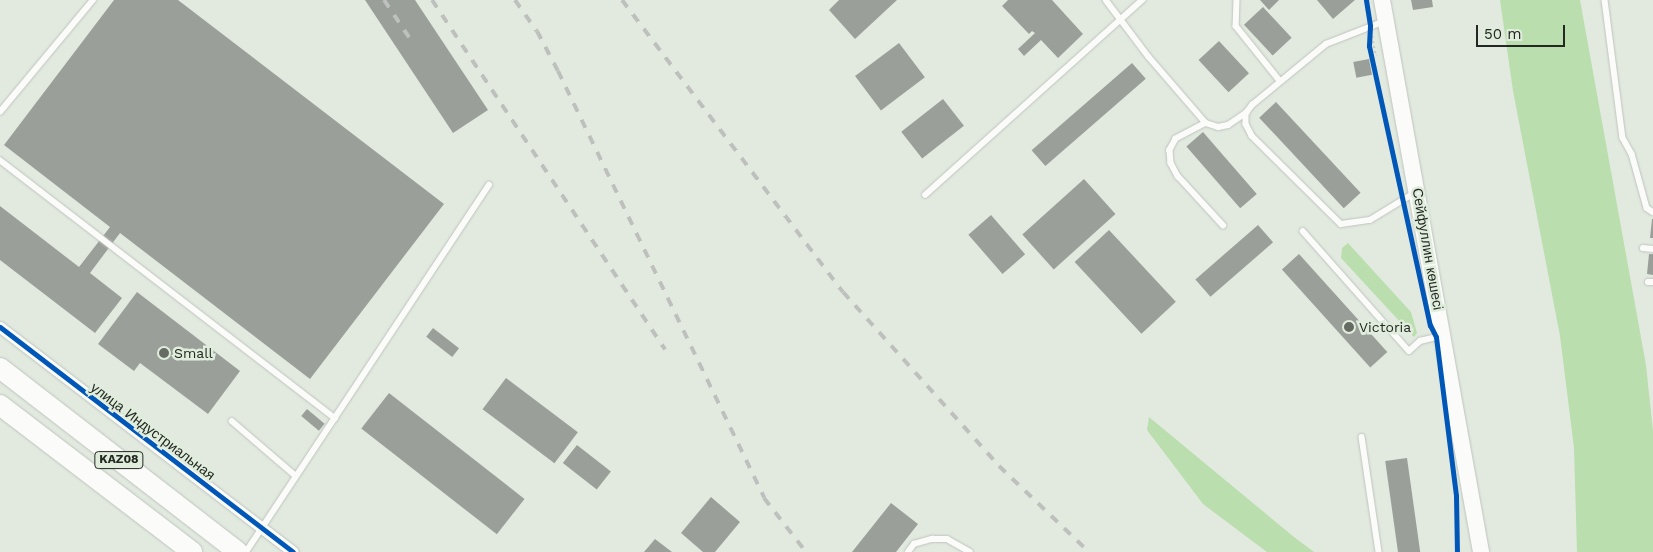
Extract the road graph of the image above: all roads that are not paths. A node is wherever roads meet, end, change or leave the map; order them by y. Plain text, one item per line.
1 (93, 0) edge
2 (1106, 0) edge
3 (1142, 0) edge
4 (1237, 0) edge
5 (1382, 0) edge
6 (1605, 0) edge
7 (1122, 18) junction
8 (1386, 20) junction
9 (1280, 81) junction
10 (0, 112) edge
11 (1246, 113) junction
12 (1206, 123) junction
13 (0, 160) edge
14 (489, 185) dead end
15 (1417, 191) junction
16 (925, 195) dead end
17 (1653, 212) edge
18 (1222, 225) dead end
19 (1303, 231) dead end
20 (1643, 248) dead end
21 (1653, 249) edge
22 (0, 327) edge
23 (1444, 336) junction
24 (0, 368) edge
25 (0, 405) edge
26 (335, 418) junction
27 (232, 421) dead end
28 (1362, 437) dead end
29 (296, 476) junction
30 (262, 528) junction
31 (1476, 528) junction
32 (192, 552) edge
33 (238, 552) edge
34 (246, 552) edge
35 (293, 552) edge
36 (908, 552) edge
37 (970, 552) edge
38 (1379, 552) edge
39 (1476, 552) edge
40 (1481, 552) edge

1 - 10 lane
2 - 7 lane
3 - 7 lane
4 - 9 lane
5 - 8 main road, Сейфуллин көшесі
6 - 17 lane
7 - 12 lane
7 - 16 lane
8 - 9 lane
8 - 15 main road, Сейфуллин көшесі
9 - 11 lane
11 - 12 lane
11 - 15 lane
12 - 18 lane
13 - 26 lane
14 - 26 lane
15 - 23 main road, Сейфуллин көшесі
19 - 23 lane
20 - 21 lane
22 - 30 street, улица Индустриальная
23 - 31 main road, Сейфуллин көшесі
24 - 33 highway, KAZ08
25 - 32 highway, KAZ08
26 - 29 lane
27 - 29 lane
28 - 38 lane
29 - 30 lane
30 - 34 lane
30 - 35 street, улица Индустриальная
31 - 39 main road
31 - 40 main road
36 - 37 lane

